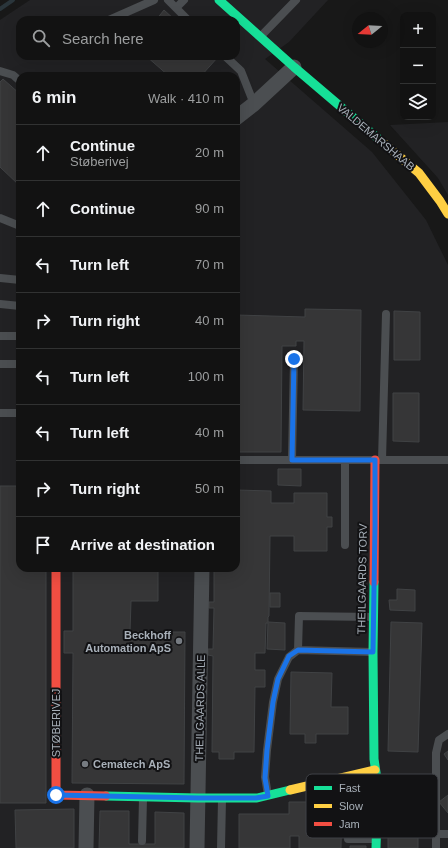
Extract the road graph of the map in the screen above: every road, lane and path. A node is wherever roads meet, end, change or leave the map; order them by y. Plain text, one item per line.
1 (154, 0) edge
2 (168, 0) edge
3 (184, 0) edge
4 (219, 0) edge
5 (296, 0) edge
6 (176, 8) junction
7 (118, 16) edge
8 (184, 16) edge
9 (237, 16) edge
10 (240, 18) edge
11 (261, 37) junction
12 (229, 60) edge
13 (294, 67) junction
14 (0, 71) edge
15 (16, 77) edge
16 (254, 104) junction
17 (240, 115) edge
18 (448, 214) edge
19 (0, 218) edge
20 (16, 224) edge
21 (0, 278) edge
22 (16, 280) edge
23 (0, 304) edge
24 (16, 306) edge
25 (386, 314) dead end
26 (0, 336) edge
27 (16, 336) edge
28 (294, 359) dead end
29 (0, 364) edge
30 (16, 364) edge
31 (0, 413) edge
32 (16, 413) edge
33 (240, 460) edge
34 (292, 460) junction
35 (345, 460) junction
36 (379, 460) junction
37 (448, 460) edge
38 (345, 545) dead end
39 (56, 572) edge
40 (202, 572) edge
41 (373, 617) junction
42 (298, 650) junction
43 (373, 652) junction
44 (448, 734) edge
45 (374, 770) junction
46 (358, 774) edge
47 (375, 774) edge
48 (436, 774) edge
49 (306, 787) edge
50 (87, 795) junction
51 (143, 796) junction
52 (268, 796) junction
53 (198, 798) junction
54 (222, 798) junction
55 (348, 839) dead end
56 (142, 841) dead end
57 (376, 843) edge
58 (86, 848) edge
59 (197, 848) edge
60 (221, 848) edge

1 - 7 lane
2 - 6 lane
3 - 6 lane
4 - 9 street, VALDEMARSHAAB
5 - 11 lane
6 - 8 lane
10 - 11 street, VALDEMARSHAAB
11 - 13 street, VALDEMARSHAAB
12 - 16 lane
13 - 16 street
13 - 18 street, VALDEMARSHAAB
14 - 15 lane
16 - 17 street
19 - 20 lane
21 - 22 lane
23 - 24 lane
25 - 36 lane
26 - 27 lane
28 - 34 lane
29 - 30 lane
31 - 32 lane
33 - 34 lane
34 - 35 lane
35 - 36 lane
35 - 38 lane
36 - 37 lane
36 - 41 street, THEILGAARDS TORV
39 - 50 street, STØBERIVEJ
40 - 53 street, THEILGAARDS ALLE
41 - 42 lane
41 - 43 street, THEILGAARDS TORV
42 - 43 lane
42 - 52 lane
43 - 45 street, THEILGAARDS TORV
44 - 48 lane
45 - 46 street
45 - 47 street, THEILGAARDS TORV
49 - 52 street
50 - 51 street
50 - 58 street
51 - 53 street
51 - 56 lane
52 - 54 street
53 - 54 street
53 - 59 street, THEILGAARDS ALLE
54 - 60 lane
55 - 57 lane

